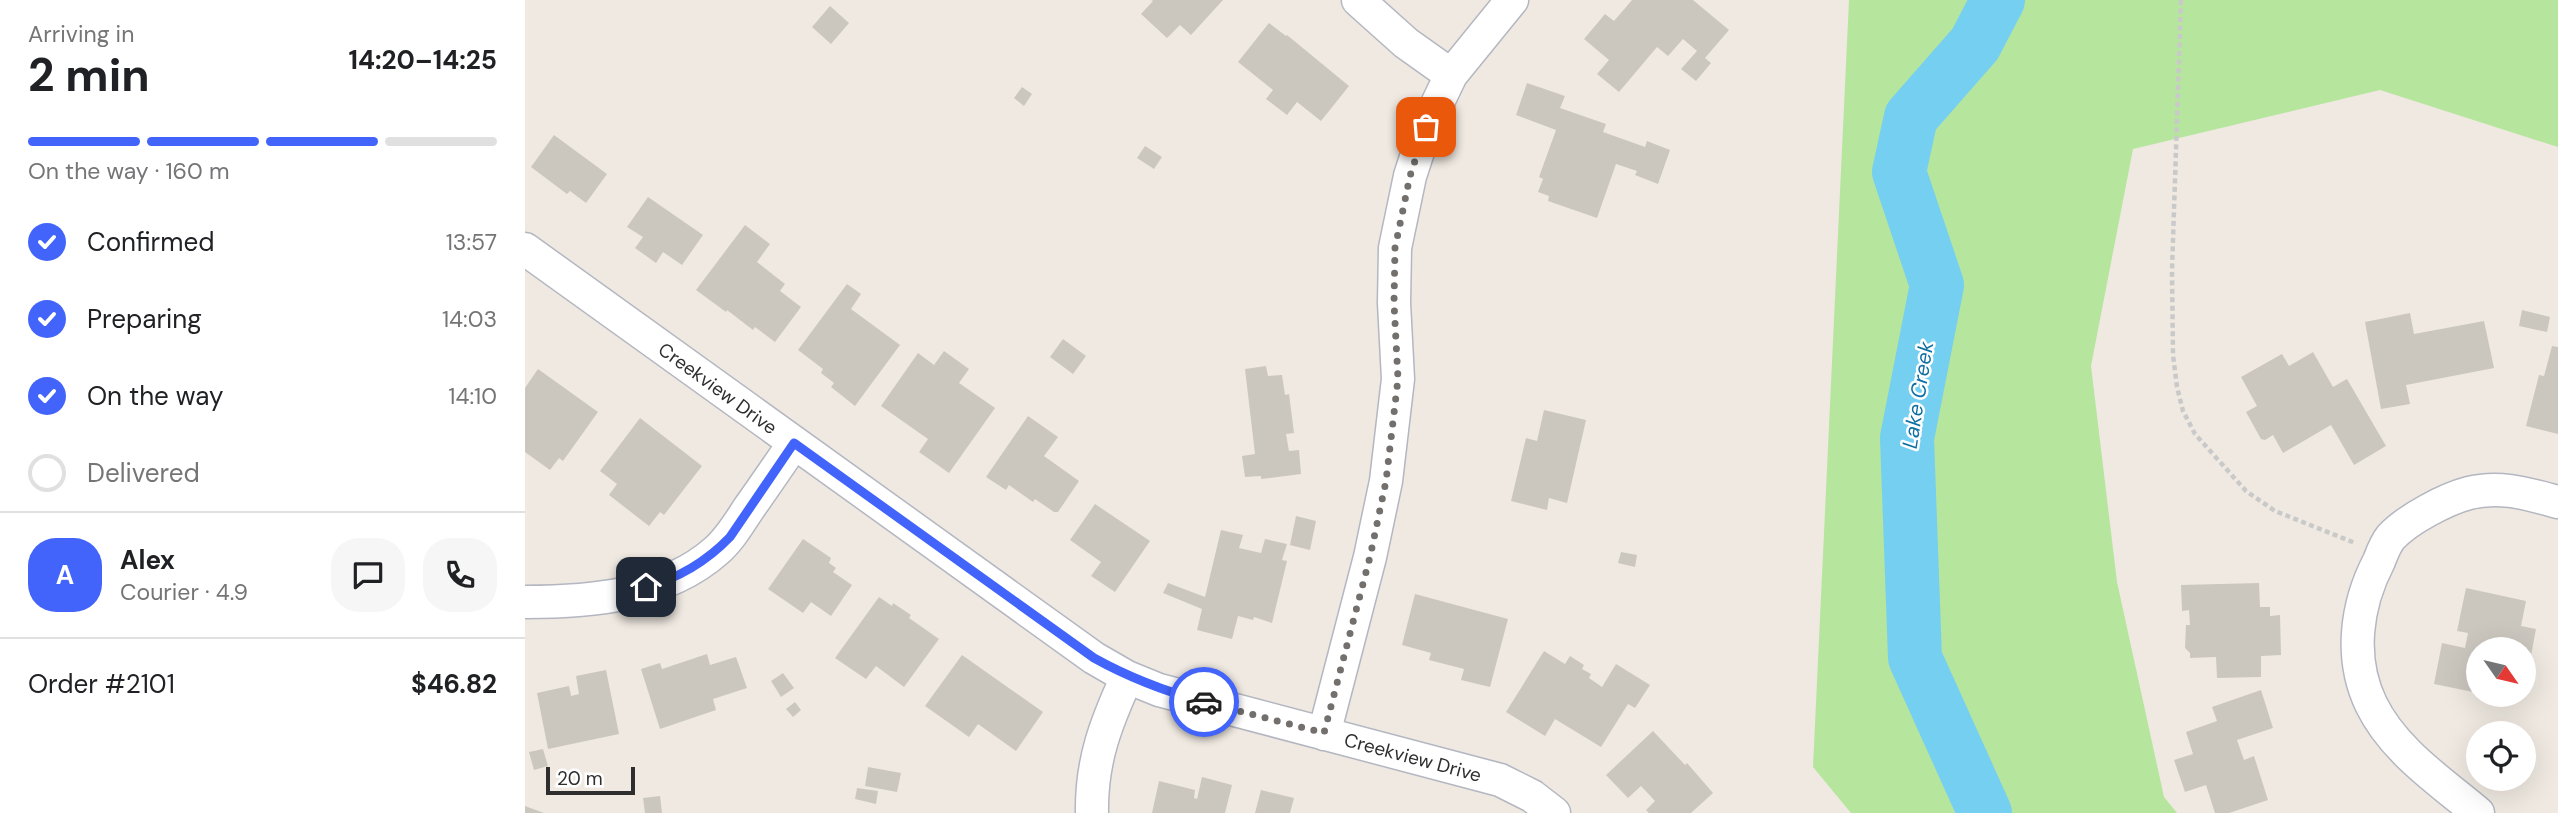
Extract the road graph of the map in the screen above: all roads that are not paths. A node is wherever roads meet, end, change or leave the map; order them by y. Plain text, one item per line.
1 (1358, 0) edge
2 (1512, 0) edge
3 (1451, 75) junction
4 (525, 249) edge
5 (794, 443) junction
6 (2558, 502) edge
7 (525, 602) edge
8 (1127, 677) junction
9 (1324, 733) junction
10 (1093, 813) edge
11 (1554, 813) edge
12 (2478, 813) edge

1 - 3 street
2 - 3 street
3 - 9 street
4 - 5 street, Creekview Drive
5 - 7 street
5 - 8 street, Creekview Drive
6 - 12 street
8 - 9 street, Creekview Drive
8 - 10 street
9 - 11 street, Creekview Drive

